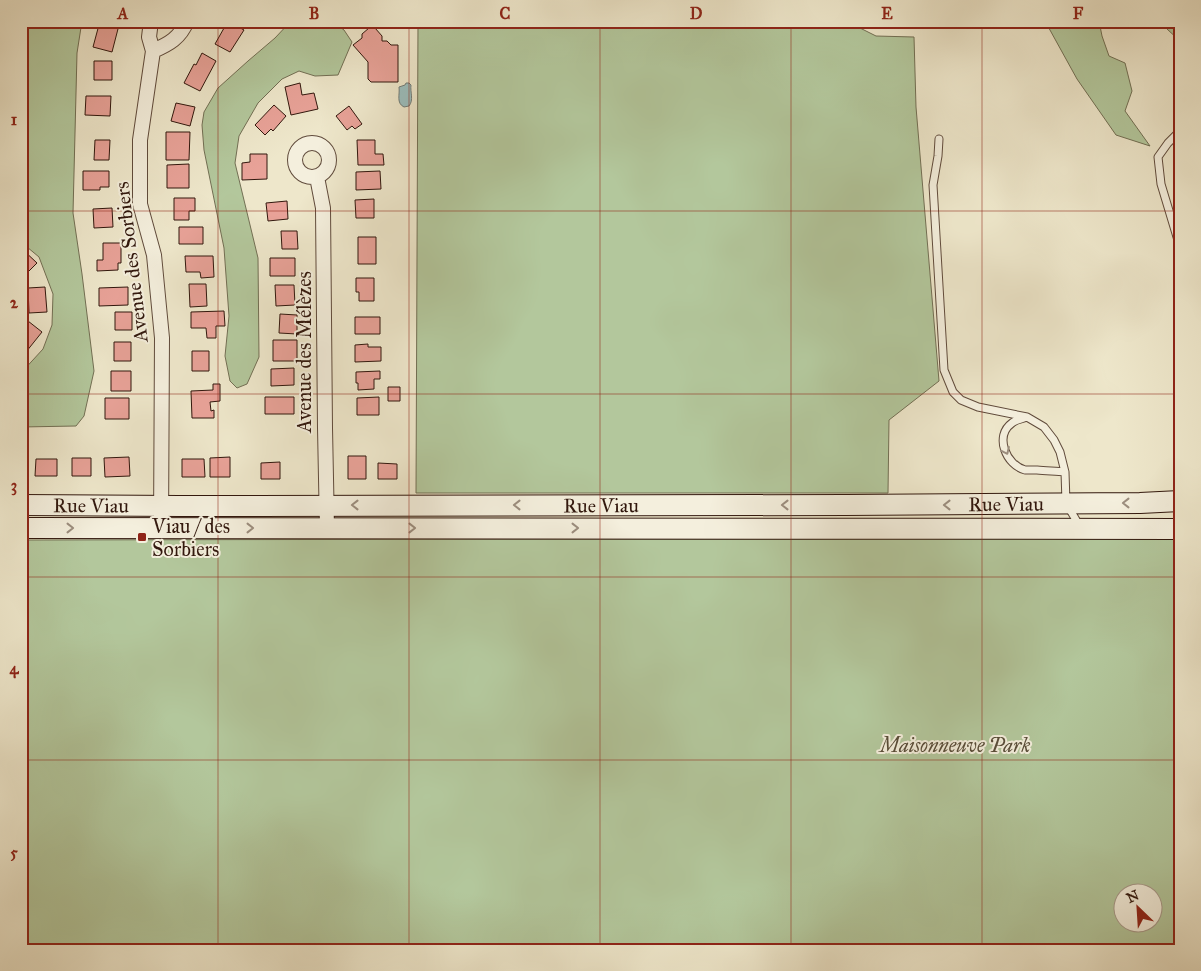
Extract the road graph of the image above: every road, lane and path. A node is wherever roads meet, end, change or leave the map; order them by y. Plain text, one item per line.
1 (151, 21) edge
2 (187, 21) edge
3 (153, 51) junction
4 (1180, 131) edge
5 (939, 139) dead end
6 (317, 177) dead end
7 (1180, 247) edge
8 (1027, 417) junction
9 (1065, 472) junction
10 (1178, 499) edge
11 (1066, 504) junction
12 (21, 505) edge
13 (326, 505) junction
14 (162, 506) junction
15 (21, 528) edge
16 (161, 528) junction
17 (327, 528) junction
18 (1080, 528) junction
19 (1180, 529) edge

1 - 3 street, Avenue des Sorbiers
2 - 3 street
3 - 14 street, Avenue des Sorbiers
4 - 7 lane
5 - 8 lane
6 - 13 street, Avenue des Mélèzes
8 - 9 lane
8 -> 9 lane
9 - 11 lane
10 -> 11 main road, Rue Viau
11 -> 13 main road, Rue Viau
11 - 18 lane
12 - 14 main road, Rue Viau
13 - 14 main road, Rue Viau
13 - 17 street, Avenue des Mélèzes
14 - 16 street, Avenue des Sorbiers
15 -> 16 main road, Rue Viau
16 -> 17 main road, Rue Viau
17 -> 18 main road, Rue Viau
18 - 19 main road, Rue Viau

